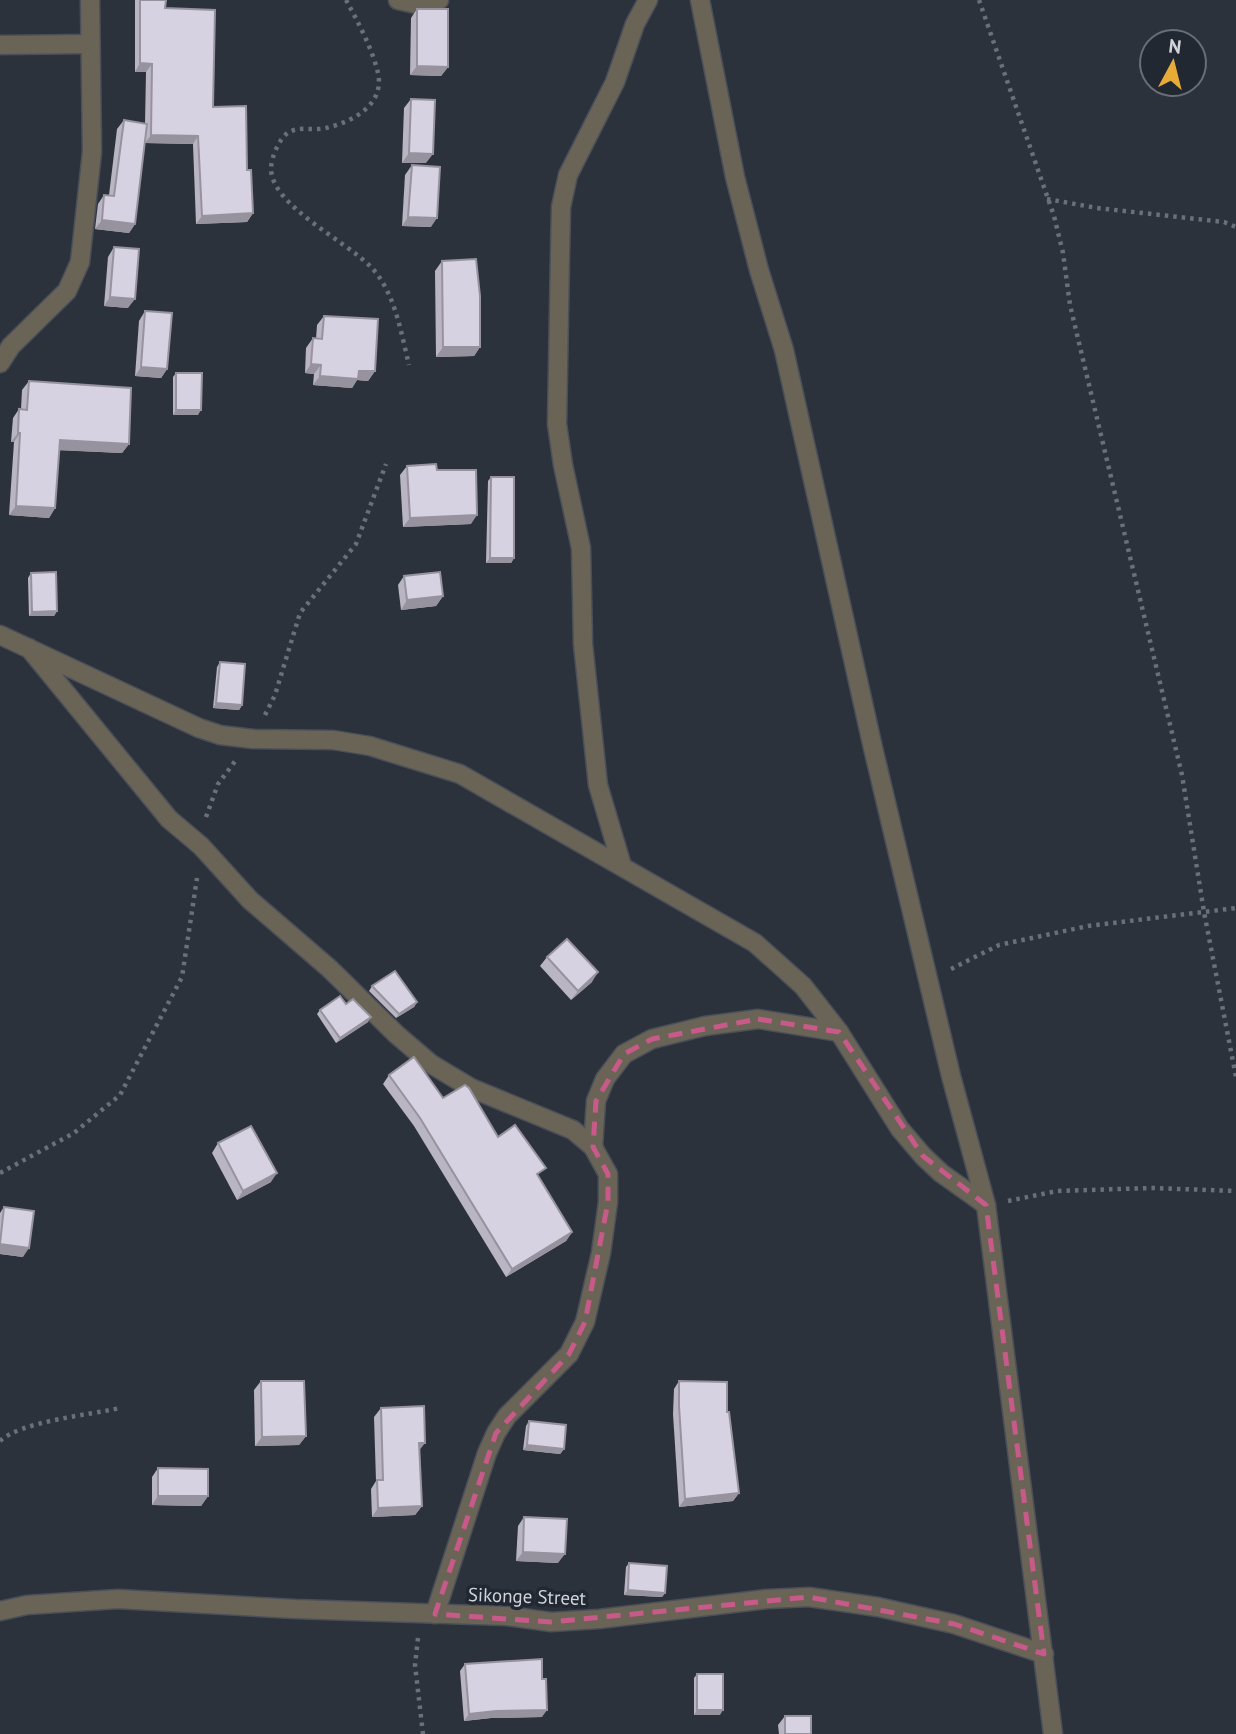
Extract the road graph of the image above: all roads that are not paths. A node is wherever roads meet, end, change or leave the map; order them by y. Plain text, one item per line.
1 (90, 0) edge
2 (398, 0) edge
3 (439, 0) edge
4 (648, 0) edge
5 (700, 0) edge
6 (90, 44) junction
7 (0, 46) edge
8 (0, 363) edge
9 (0, 635) edge
10 (29, 648) junction
11 (621, 866) junction
12 (839, 1032) junction
13 (593, 1147) junction
14 (986, 1205) junction
15 (0, 1611) edge
16 (428, 1614) junction
17 (1044, 1654) junction
18 (1053, 1734) edge

1 - 6 street
2 - 3 street
4 - 11 street
5 - 14 street
6 - 7 street
6 - 8 street
9 - 10 street
10 - 11 street
10 - 13 street
11 - 12 street
12 - 13 street
12 - 14 street
13 - 16 street
14 - 17 street
15 - 16 street, Sikonge Street
16 - 17 street, Sikonge Street
17 - 18 street

